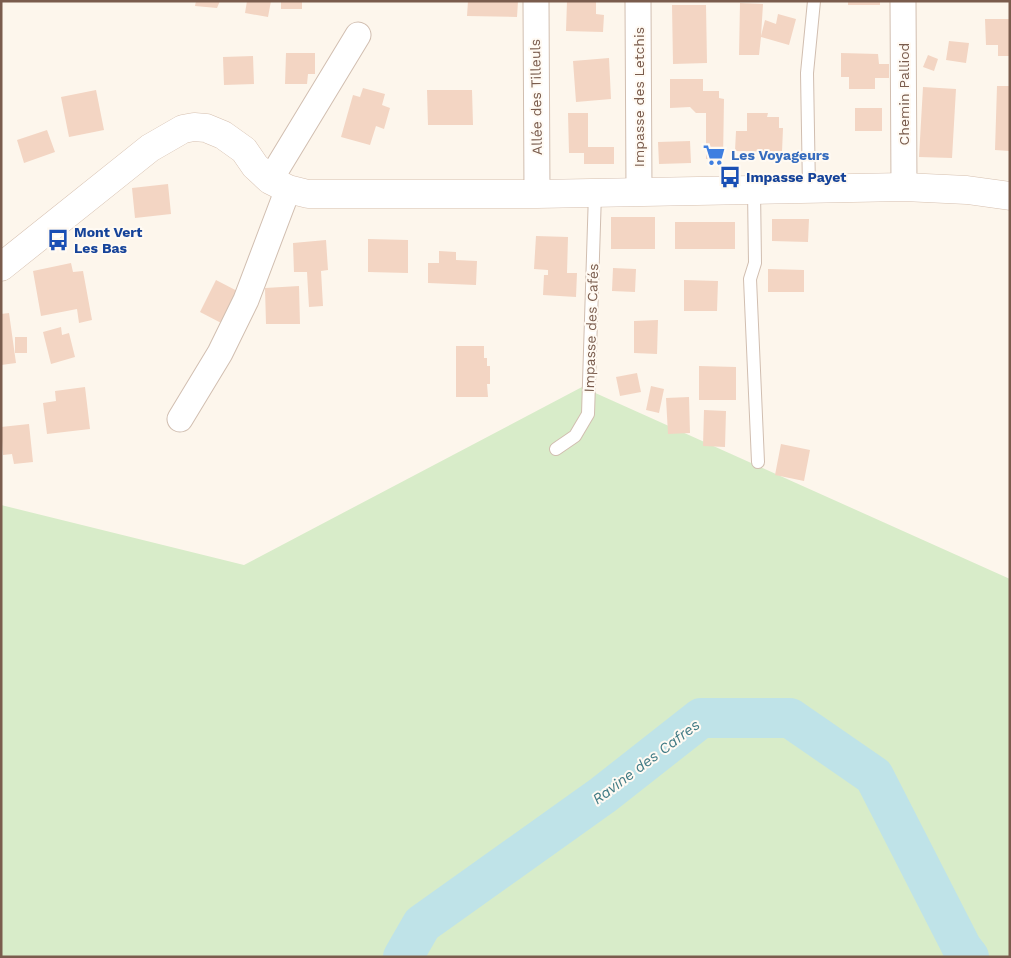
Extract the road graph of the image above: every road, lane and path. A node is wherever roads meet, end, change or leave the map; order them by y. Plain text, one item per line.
1 (536, 1) edge
2 (638, 1) edge
3 (814, 1) edge
4 (903, 1) edge
5 (358, 35) dead end
6 (279, 184) junction
7 (904, 187) junction
8 (809, 189) junction
9 (754, 190) junction
10 (640, 192) junction
11 (595, 193) junction
12 (537, 194) junction
13 (1010, 196) edge
14 (1, 267) edge
15 (180, 419) dead end
16 (556, 449) dead end
17 (758, 462) dead end

1 - 12 street, Allée des Tilleuls
2 - 10 street, Impasse des Letchis
3 - 8 lane
4 - 7 street, Chemin Palliod
5 - 6 street
6 - 12 main road
6 - 14 main road
6 - 15 street
7 - 8 main road
7 - 13 main road
8 - 9 main road
9 - 10 main road
9 - 17 lane
10 - 11 main road
11 - 12 main road
11 - 16 lane, Impasse des Cafés

